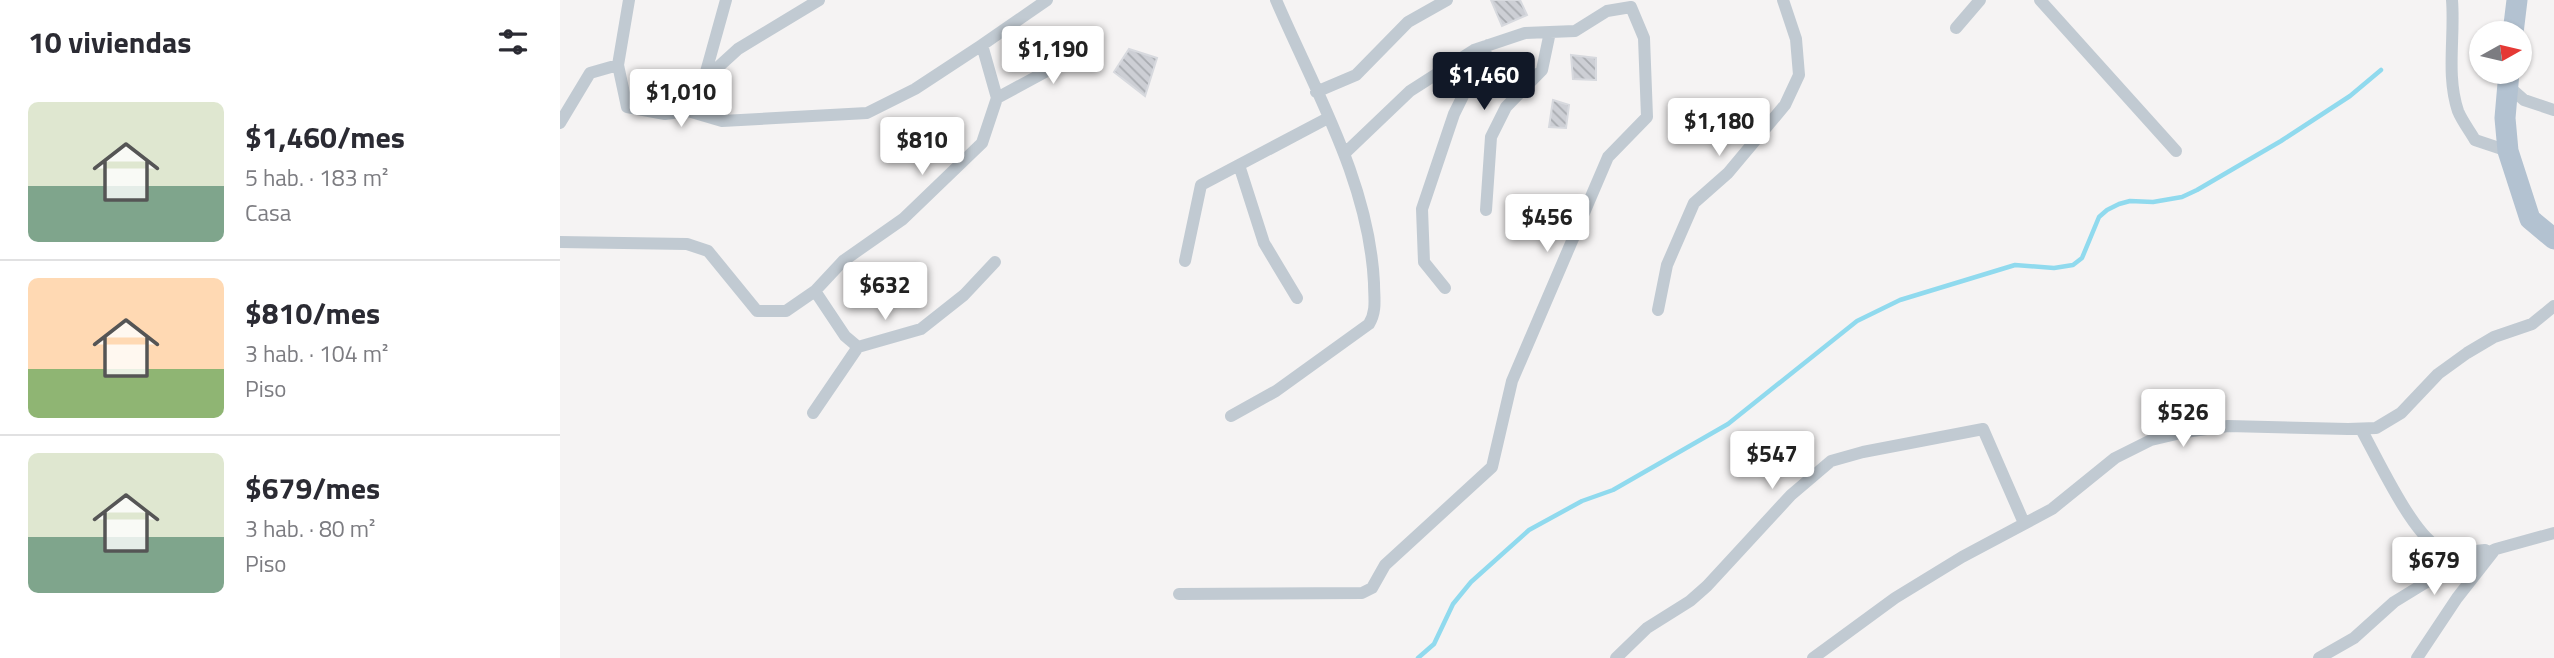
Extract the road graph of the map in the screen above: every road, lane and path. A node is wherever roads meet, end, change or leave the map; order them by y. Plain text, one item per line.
1 (629, 0) edge
2 (726, 0) edge
3 (819, 0) edge
4 (1047, 0) edge
5 (1276, 0) edge
6 (1447, 0) edge
7 (1783, 0) edge
8 (1980, 0) edge
9 (2040, 0) edge
10 (2452, 0) edge
11 (2517, 0) edge
12 (2514, 21) edge
13 (1956, 28) dead end
14 (1550, 32) junction
15 (982, 45) junction
16 (1488, 45) junction
17 (1093, 46) dead end
18 (618, 65) junction
19 (704, 80) junction
20 (2508, 84) edge
21 (2512, 84) edge
22 (1316, 92) junction
23 (996, 98) junction
24 (2554, 110) edge
25 (688, 111) junction
26 (1328, 118) junction
27 (560, 123) edge
28 (2508, 150) junction
29 (2176, 151) dead end
30 (1344, 154) junction
31 (1239, 165) junction
32 (1486, 210) dead end
33 (2554, 239) edge
34 (560, 242) edge
35 (1185, 261) dead end
36 (995, 262) dead end
37 (1445, 288) dead end
38 (814, 291) junction
39 (1297, 298) dead end
40 (2554, 306) edge
41 (1658, 310) dead end
42 (858, 347) junction
43 (813, 413) dead end
44 (1231, 416) dead end
45 (2361, 429) junction
46 (2024, 523) junction
47 (2554, 533) edge
48 (2496, 549) junction
49 (1178, 594) dead end
50 (1616, 658) edge
51 (1813, 658) edge
52 (2319, 658) edge
53 (2417, 658) edge

1 - 18 street
2 - 19 street
3 - 19 street
4 - 15 street
5 - 22 street
6 - 22 street
7 - 41 street
8 - 13 street
9 - 29 street
10 - 28 street
11 - 12 main road
14 - 16 street
14 - 32 street
14 - 49 street
15 - 23 street
15 - 25 street
16 - 30 street
16 - 37 street
17 - 23 street
18 - 25 street
18 - 27 street
19 - 25 street
20 - 28 main road
21 - 24 street
22 - 26 street
23 - 38 street
26 - 30 street
26 - 31 street
28 - 33 main road
30 - 44 street
31 - 35 street
31 - 39 street
34 - 38 street
36 - 42 street
38 - 42 street
40 - 45 street
42 - 43 street
45 - 46 street
45 - 48 street
46 - 50 street
46 - 51 street
47 - 48 street
48 - 52 street
48 - 53 street

